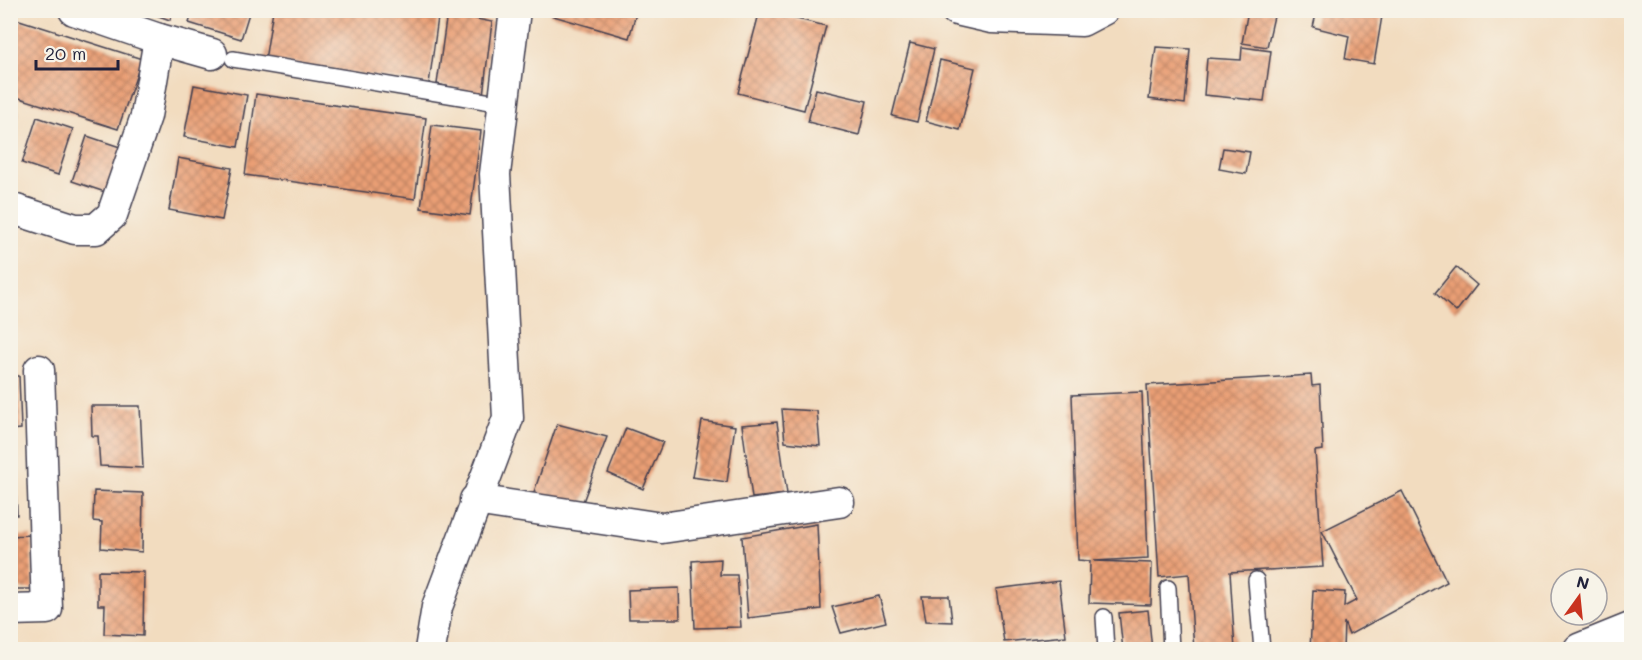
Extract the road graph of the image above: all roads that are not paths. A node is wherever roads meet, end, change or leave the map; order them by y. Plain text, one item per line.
1 (74, 10) edge
2 (514, 10) edge
3 (956, 10) edge
4 (1103, 10) edge
5 (159, 39) junction
6 (222, 56) joint
7 (502, 104) junction
8 (10, 208) edge
9 (39, 370) dead end
10 (475, 500) junction
11 (840, 502) dead end
12 (1256, 580) dead end
13 (1168, 588) dead end
14 (10, 610) edge
15 (1104, 617) dead end
16 (1632, 629) edge
17 (430, 650) edge
18 (1106, 650) edge
19 (1171, 650) edge
20 (1262, 650) edge
21 (1580, 650) edge

1 - 5 street
2 - 7 street
3 - 4 street
5 - 6 street
5 - 8 street
6 - 7 lane
7 - 10 street
9 - 14 street
10 - 11 street
10 - 17 street
12 - 20 lane
13 - 19 lane
15 - 18 lane
16 - 21 main road

